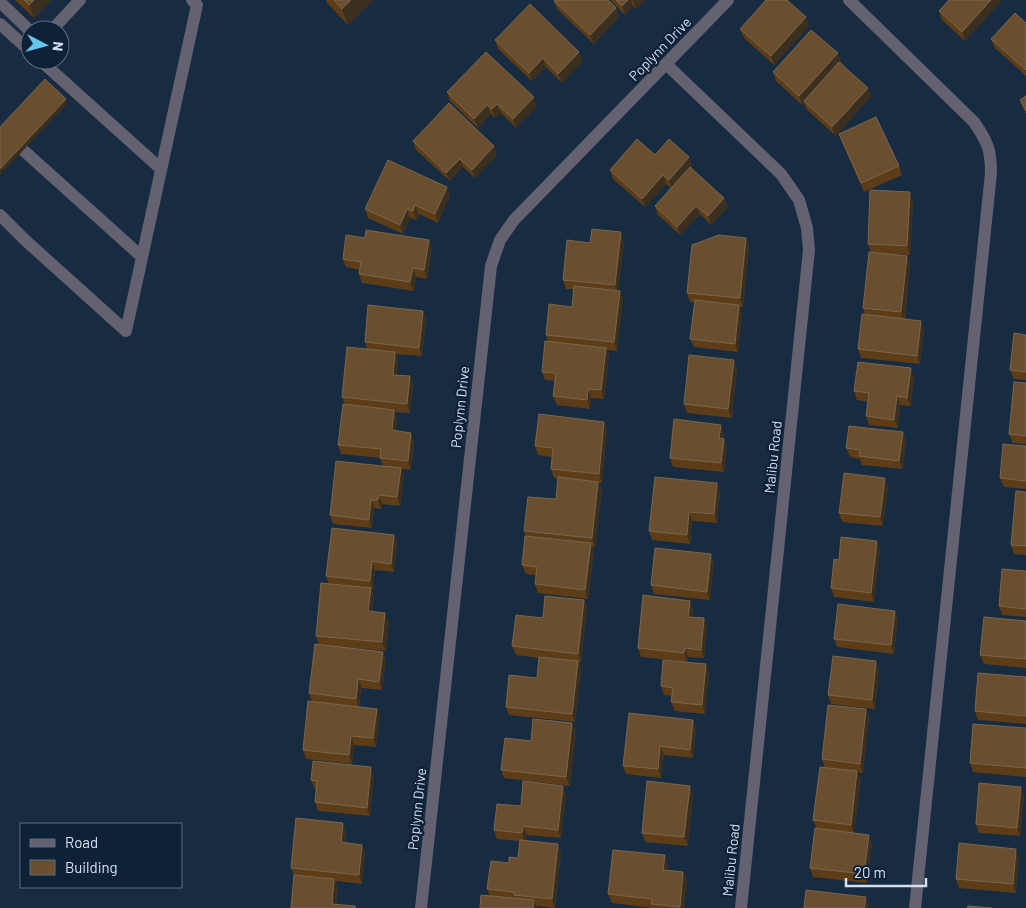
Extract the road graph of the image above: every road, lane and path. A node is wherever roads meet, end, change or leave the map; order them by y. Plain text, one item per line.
1 (80, 0) edge
2 (192, 0) edge
3 (728, 0) edge
4 (849, 0) edge
5 (0, 2) edge
6 (61, 20) edge
7 (20, 21) edge
8 (0, 24) edge
9 (20, 42) edge
10 (666, 64) junction
11 (51, 70) edge
12 (23, 150) edge
13 (161, 169) junction
14 (0, 216) edge
15 (142, 257) junction
16 (421, 908) edge
17 (741, 908) edge
18 (915, 908) edge

1 - 6 street
2 - 13 street
3 - 10 street, Poplynn Drive
4 - 18 street
5 - 7 street
8 - 9 street
10 - 16 street, Poplynn Drive
10 - 17 street, Malibu Road
11 - 13 street
12 - 15 street
13 - 15 street
14 - 15 street

